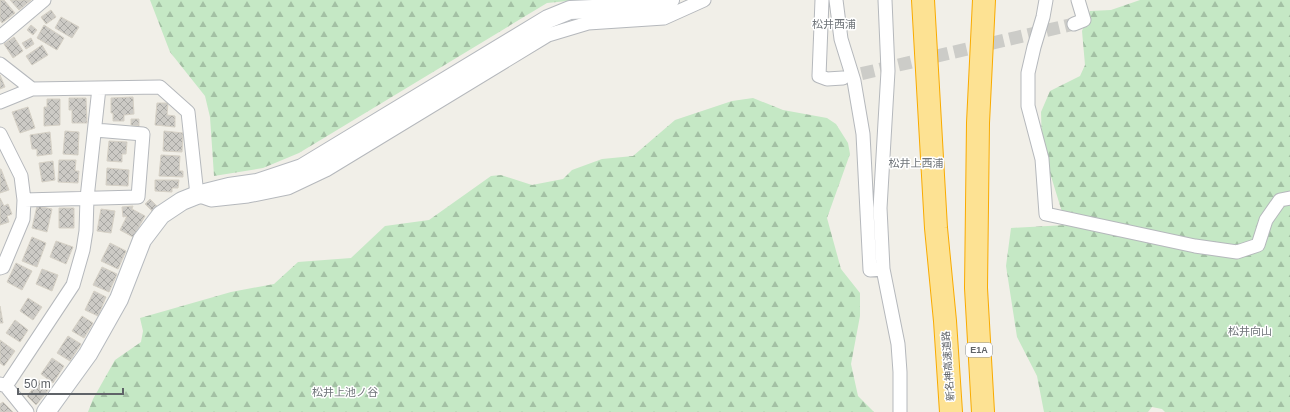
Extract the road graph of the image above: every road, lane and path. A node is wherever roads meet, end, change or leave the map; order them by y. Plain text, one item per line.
1 (44, 0) edge
2 (670, 0) edge
3 (704, 0) edge
4 (822, 0) edge
5 (836, 0) edge
6 (885, 0) edge
7 (923, 0) edge
8 (984, 0) edge
9 (1046, 0) edge
10 (1078, 0) edge
11 (1074, 24) dead end
12 (0, 37) edge
13 (0, 64) edge
14 (843, 78) tunnel mouth
15 (32, 88) junction
16 (99, 88) junction
17 (0, 102) edge
18 (95, 130) junction
19 (0, 134) edge
20 (197, 195) junction
21 (87, 198) junction
22 (1290, 198) edge
23 (24, 200) junction
24 (0, 268) edge
25 (883, 269) junction
26 (3, 385) edge
27 (27, 412) edge
28 (46, 412) edge
29 (900, 412) edge
30 (951, 412) edge
31 (983, 412) edge

1 - 12 street
2 - 20 street
3 - 20 street
4 - 14 street
5 - 25 street
6 - 25 street
7 - 30 highway, 新名神高速道路
8 - 31 highway, E1A
9 - 22 street
10 - 11 street
13 - 15 street
15 - 16 street
15 - 17 street
16 - 18 street
16 - 20 street
18 - 21 street
18 - 21 street
19 - 23 street
20 - 28 street
21 - 23 street
21 - 26 street
23 - 24 street
25 - 29 street
26 - 27 street

